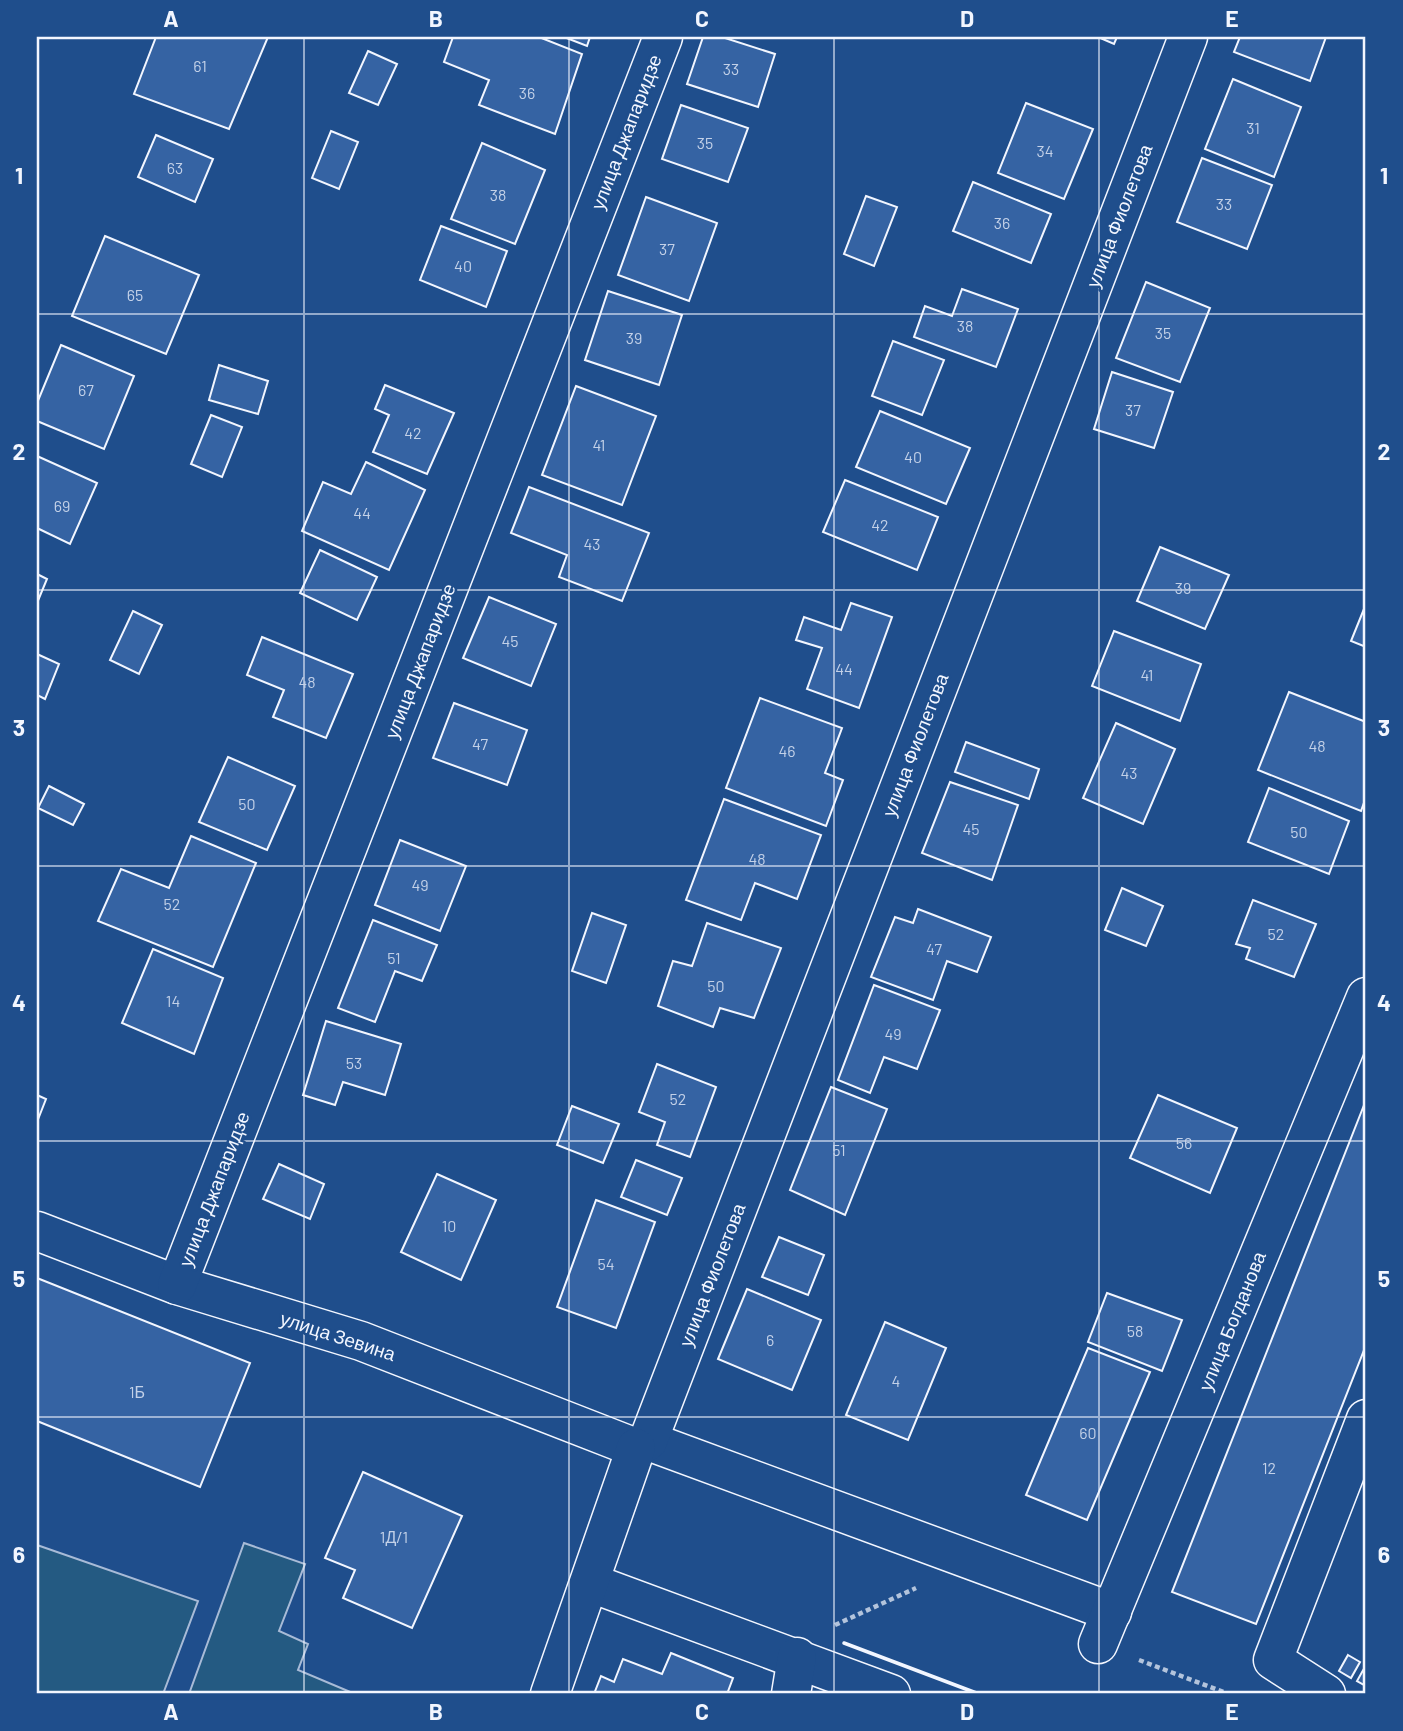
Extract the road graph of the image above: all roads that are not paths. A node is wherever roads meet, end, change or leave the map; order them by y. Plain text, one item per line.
1 (663, 37) edge
2 (1188, 37) edge
3 (1366, 997) edge
4 (37, 1231) edge
5 (177, 1285) junction
6 (1366, 1419) edge
7 (642, 1444) junction
8 (591, 1583) junction
9 (1105, 1628) joint
10 (789, 1667) edge
11 (550, 1694) edge
12 (891, 1694) edge
13 (1326, 1694) edge

1 - 5 street, улица Джапаридзе
2 - 7 street, улица Фиолетова
3 - 9 street, улица Богданова
4 - 5 street, улица Зевина
5 - 7 street, улица Зевина
6 - 13 street
7 - 8 street, улица Фиолетова
7 - 9 street, улица Зевина
8 - 10 street
8 - 11 street, улица Фиолетова
10 - 12 street

